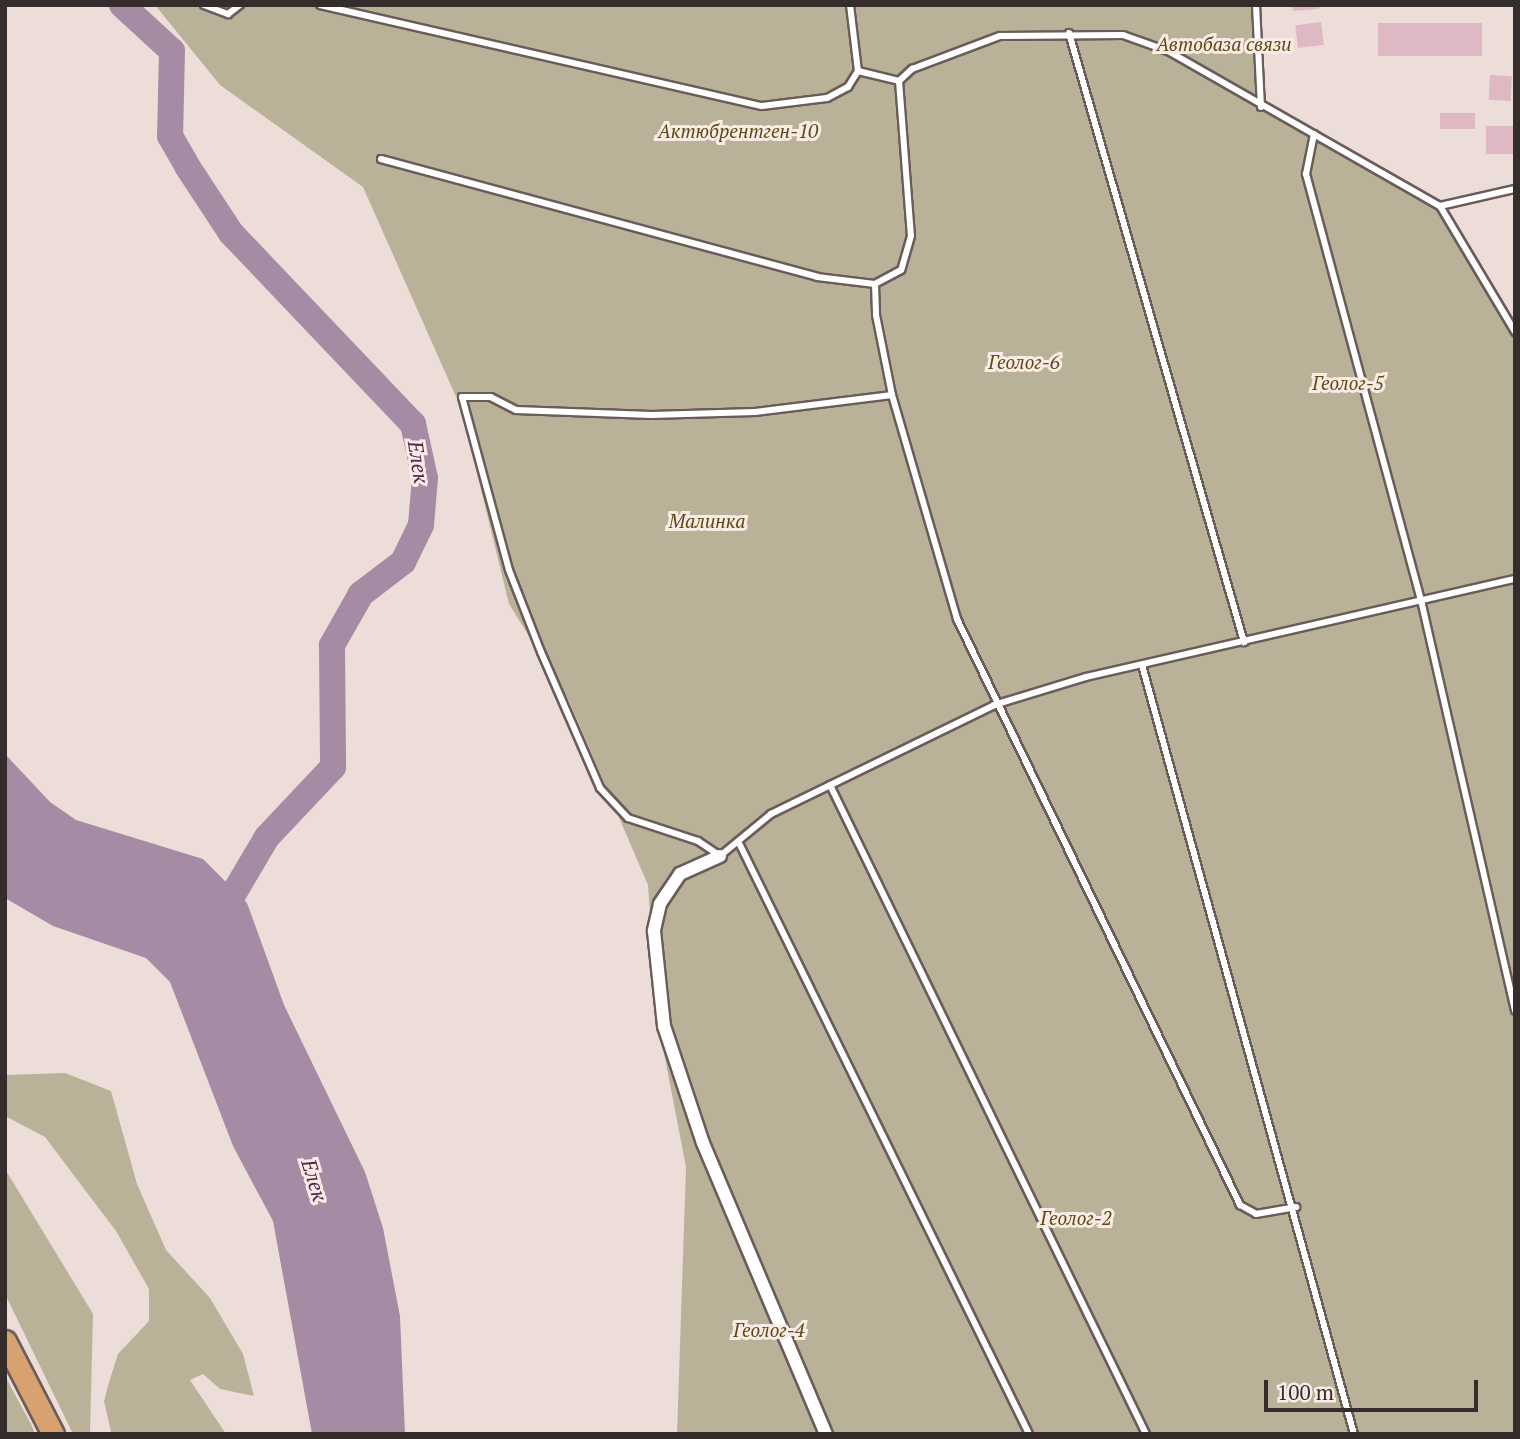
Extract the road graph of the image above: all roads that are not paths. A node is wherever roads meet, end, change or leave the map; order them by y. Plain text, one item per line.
1 (204, 5) edge
2 (240, 5) edge
3 (320, 5) edge
4 (850, 5) edge
5 (1256, 5) edge
6 (1069, 33) junction
7 (858, 71) junction
8 (899, 81) junction
9 (1261, 107) junction
10 (1314, 134) junction
11 (381, 159) dead end
12 (1515, 189) edge
13 (1440, 206) junction
14 (875, 284) junction
15 (1515, 332) edge
16 (892, 395) junction
17 (1515, 579) edge
18 (1421, 600) junction
19 (1244, 642) junction
20 (1142, 665) junction
21 (994, 705) junction
22 (830, 785) junction
23 (740, 845) junction
24 (720, 856) junction
25 (1515, 1010) edge
26 (1296, 1207) junction
27 (5, 1341) edge
28 (53, 1434) edge
29 (827, 1434) edge
30 (1029, 1434) edge
31 (1146, 1434) edge
32 (1354, 1434) edge

1 - 2 lane
3 - 7 lane
4 - 7 lane
5 - 9 lane
6 - 8 lane
6 - 9 lane
6 - 19 lane
7 - 8 lane
8 - 14 lane
9 - 10 lane
10 - 13 lane
10 - 18 lane
11 - 14 lane
12 - 13 lane
13 - 15 lane
14 - 16 lane
16 - 21 lane
16 - 24 lane
17 - 18 lane
18 - 19 lane
18 - 25 lane
19 - 20 lane
20 - 21 lane
20 - 26 lane
21 - 22 lane
21 - 26 lane
22 - 23 lane
22 - 31 lane
23 - 24 lane
23 - 30 lane
24 - 29 street
26 - 32 lane
27 - 28 highway

